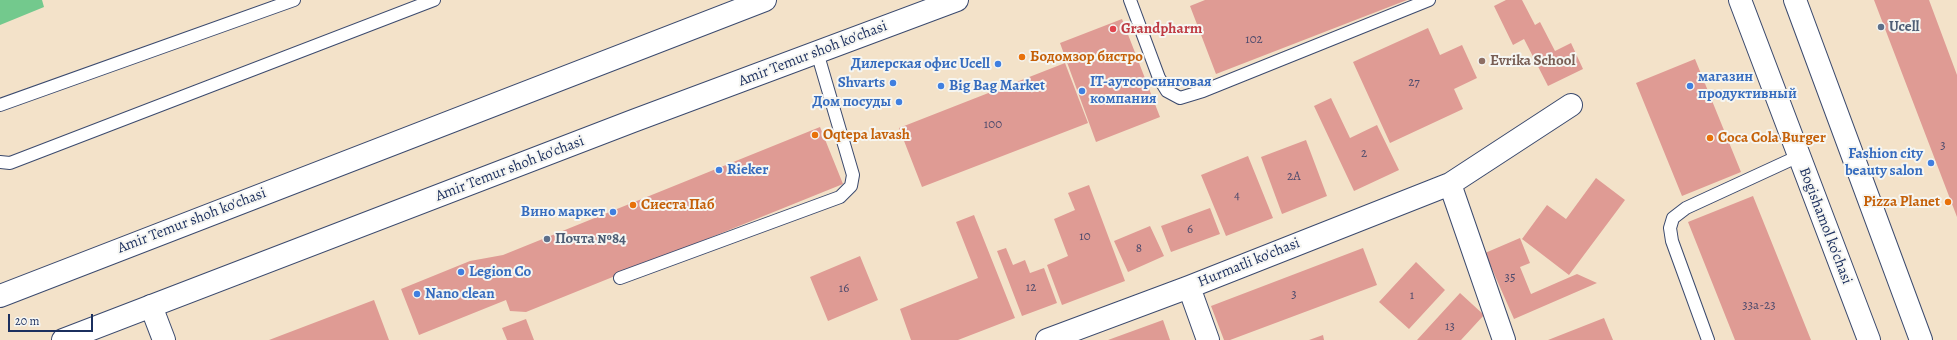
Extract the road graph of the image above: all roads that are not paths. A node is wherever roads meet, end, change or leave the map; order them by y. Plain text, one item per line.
1 (294, 0) edge
2 (434, 0) edge
3 (765, 0) edge
4 (957, 0) edge
5 (1130, 0) edge
6 (1429, 0) edge
7 (1740, 0) edge
8 (1795, 0) edge
9 (817, 52) junction
10 (1571, 104) dead end
11 (0, 105) edge
12 (1799, 156) junction
13 (0, 162) edge
14 (1450, 184) junction
15 (620, 278) dead end
16 (1189, 287) junction
17 (0, 296) edge
18 (151, 306) junction
19 (63, 340) edge
20 (164, 340) edge
21 (1047, 340) edge
22 (1208, 340) edge
23 (1504, 340) edge
24 (1708, 340) edge
25 (1869, 340) edge
26 (1921, 340) edge

1 - 11 lane
2 - 13 lane
3 - 17 main road, Amir Temur shoh ko'chasi
4 - 9 main road, Amir Temur shoh ko'chasi
5 - 6 lane
7 - 12 main road, Bogishamol ko'chasi
8 - 26 main road
9 - 15 lane
9 - 18 main road, Amir Temur shoh ko'chasi
10 - 14 main road, Hurmatli ko'chasi
12 - 24 lane
12 - 25 main road, Bogishamol ko'chasi
14 - 16 main road, Hurmatli ko'chasi
14 - 23 main road
16 - 21 main road, Hurmatli ko'chasi
16 - 22 main road
18 - 19 main road, Amir Temur shoh ko'chasi
18 - 20 main road

